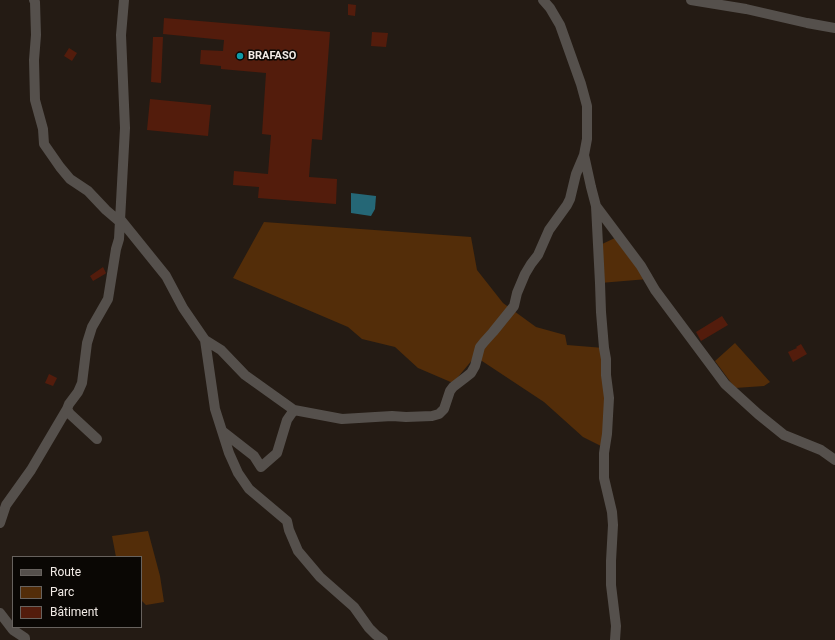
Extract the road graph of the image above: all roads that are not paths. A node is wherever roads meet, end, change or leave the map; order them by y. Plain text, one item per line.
1 (34, 0) edge
2 (124, 0) edge
3 (543, 0) edge
4 (691, 0) edge
5 (835, 28) edge
6 (584, 155) junction
7 (596, 206) junction
8 (120, 221) junction
9 (205, 340) junction
10 (67, 409) junction
11 (294, 410) junction
12 (222, 431) junction
13 (96, 439) dead end
14 (835, 460) edge
15 (0, 523) edge
16 (0, 613) edge
17 (25, 640) edge
18 (383, 640) edge
19 (615, 640) edge

1 - 8 street
2 - 8 street
3 - 6 street
4 - 5 street
6 - 7 street
6 - 11 street
7 - 14 street
7 - 19 street
8 - 9 street
8 - 10 street
9 - 11 street
9 - 12 street
10 - 13 street
10 - 15 street
11 - 12 street
12 - 18 street
16 - 17 street

